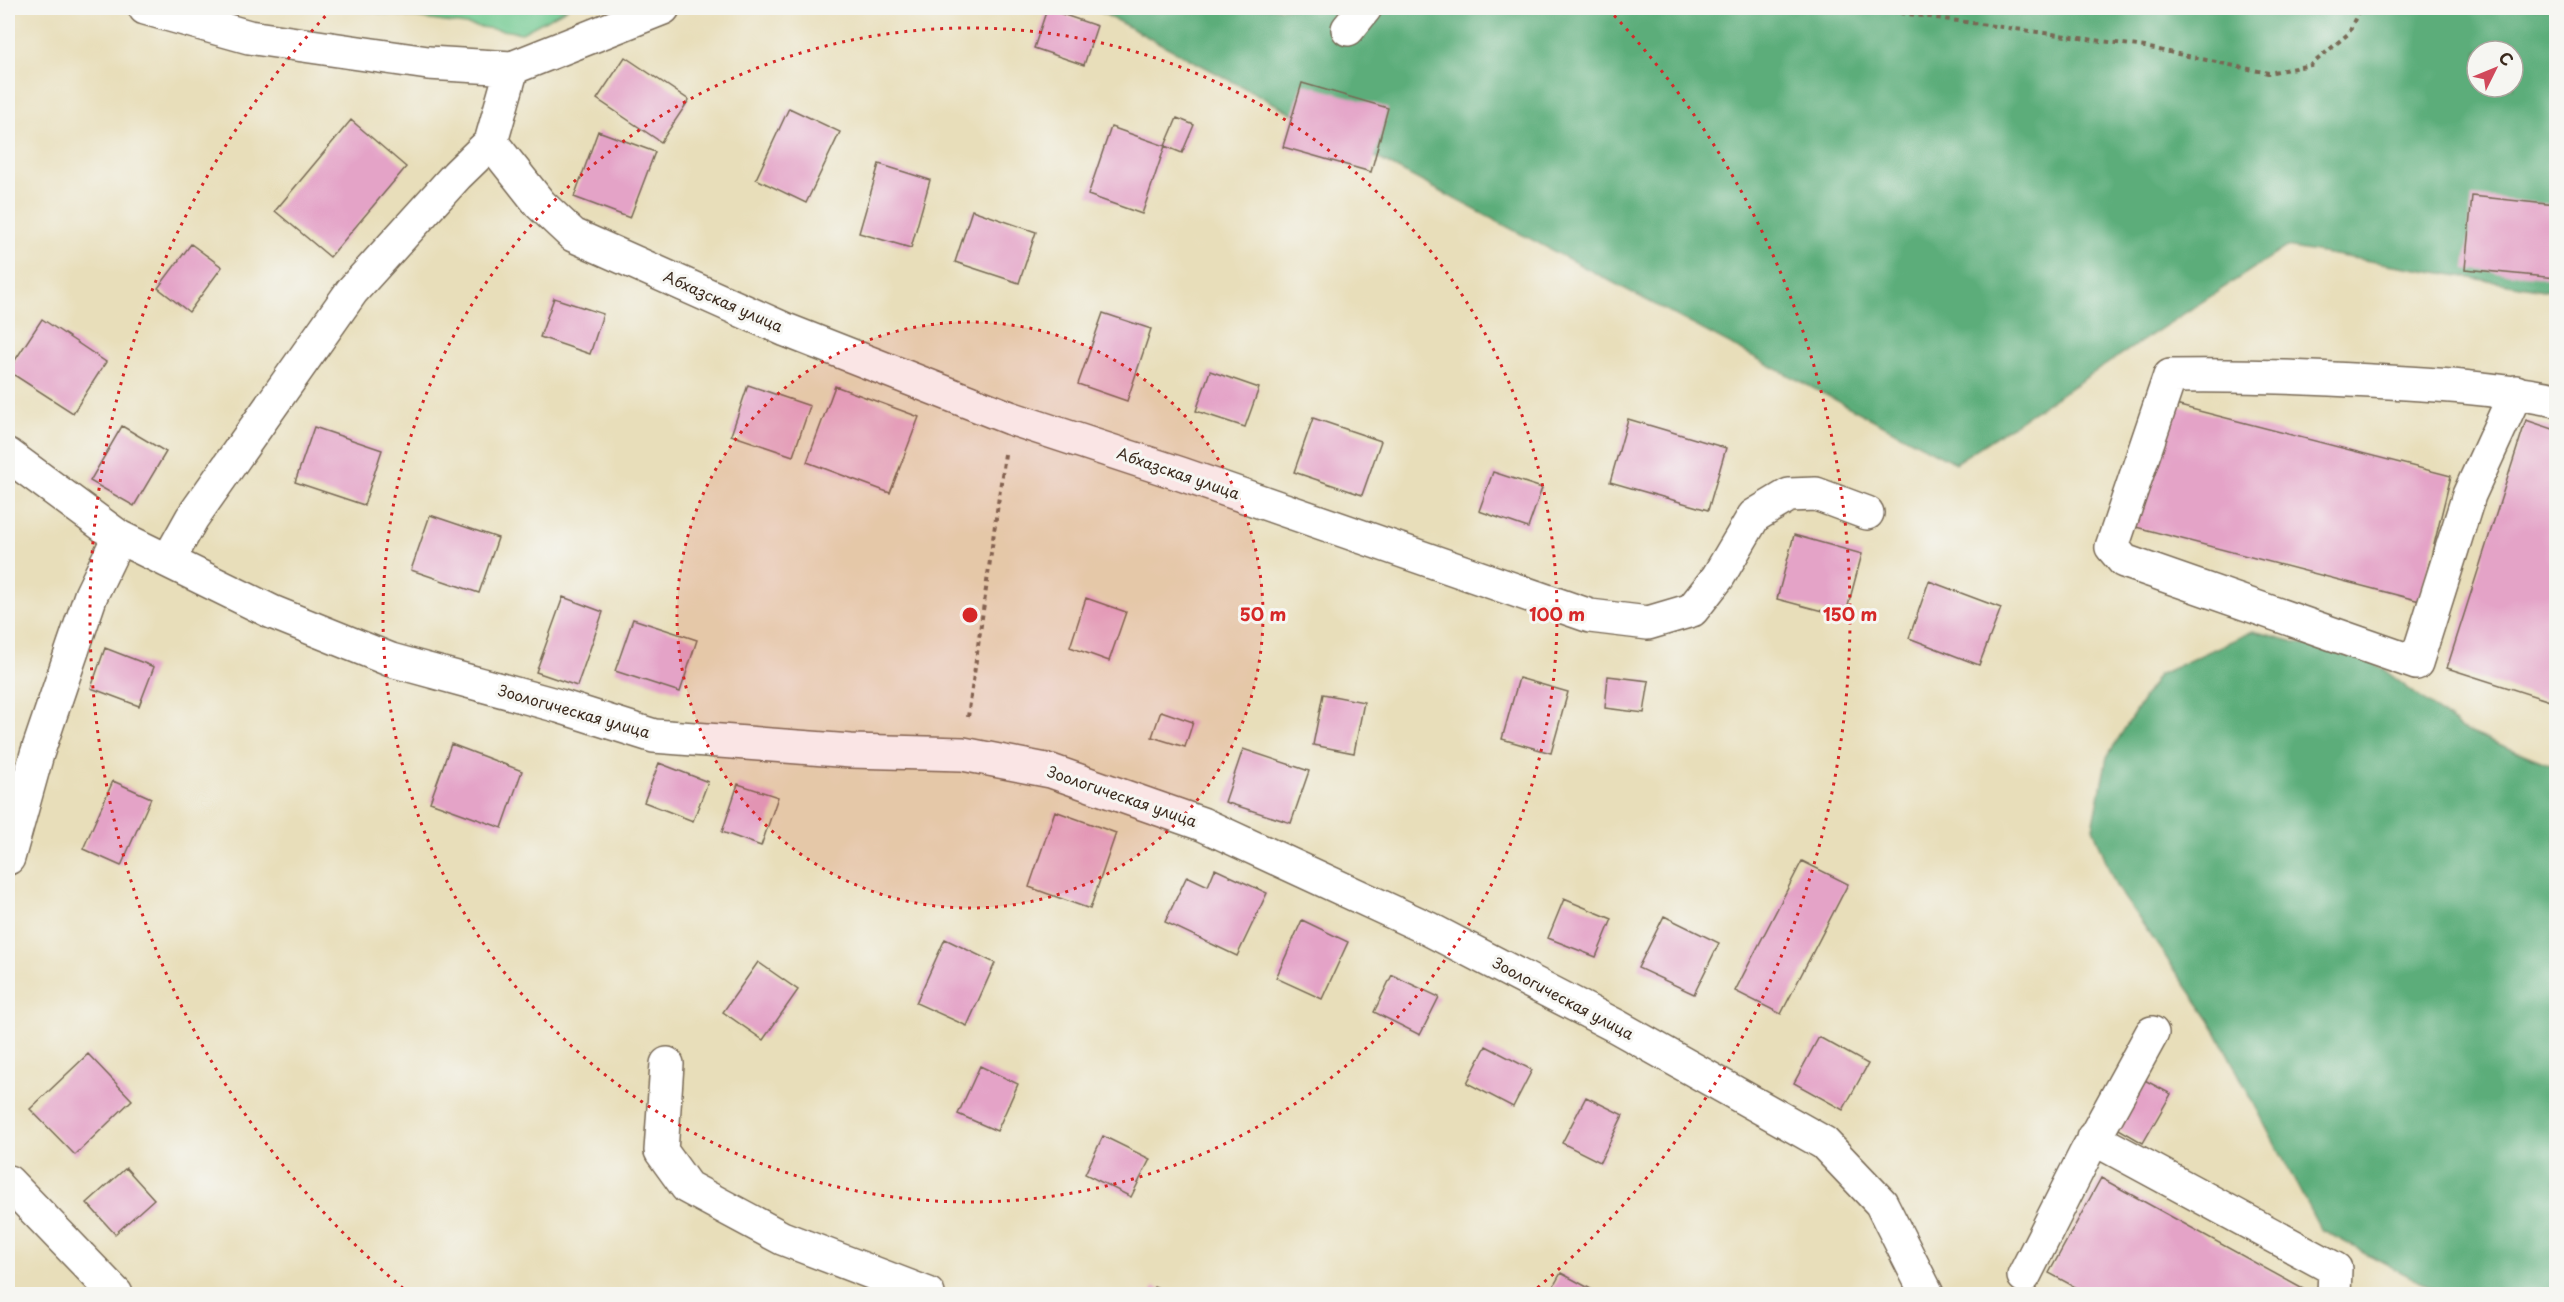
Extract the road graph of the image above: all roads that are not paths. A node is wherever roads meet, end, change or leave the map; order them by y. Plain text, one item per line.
1 (145, 8) edge
2 (663, 8) edge
3 (512, 68) junction
4 (491, 142) junction
5 (2516, 392) junction
6 (2556, 400) edge
7 (8, 455) edge
8 (1867, 513) dead end
9 (119, 537) junction
10 (168, 561) junction
11 (8, 858) edge
12 (2152, 1033) dead end
13 (667, 1064) dead end
14 (2093, 1138) junction
15 (8, 1182) edge
16 (2024, 1276) dead end
17 (116, 1294) edge
18 (928, 1294) edge
19 (1927, 1294) edge
20 (2334, 1294) edge

1 - 3 street
2 - 3 street
3 - 4 street
4 - 8 street, Абхазская улица
4 - 10 street
5 - 5 street
5 - 6 street
7 - 9 street, Зоологическая улица
9 - 10 street, Зоологическая улица
9 - 11 street
10 - 19 street, Зоологическая улица
12 - 14 street
13 - 18 street
14 - 16 street
14 - 20 street
15 - 17 street

